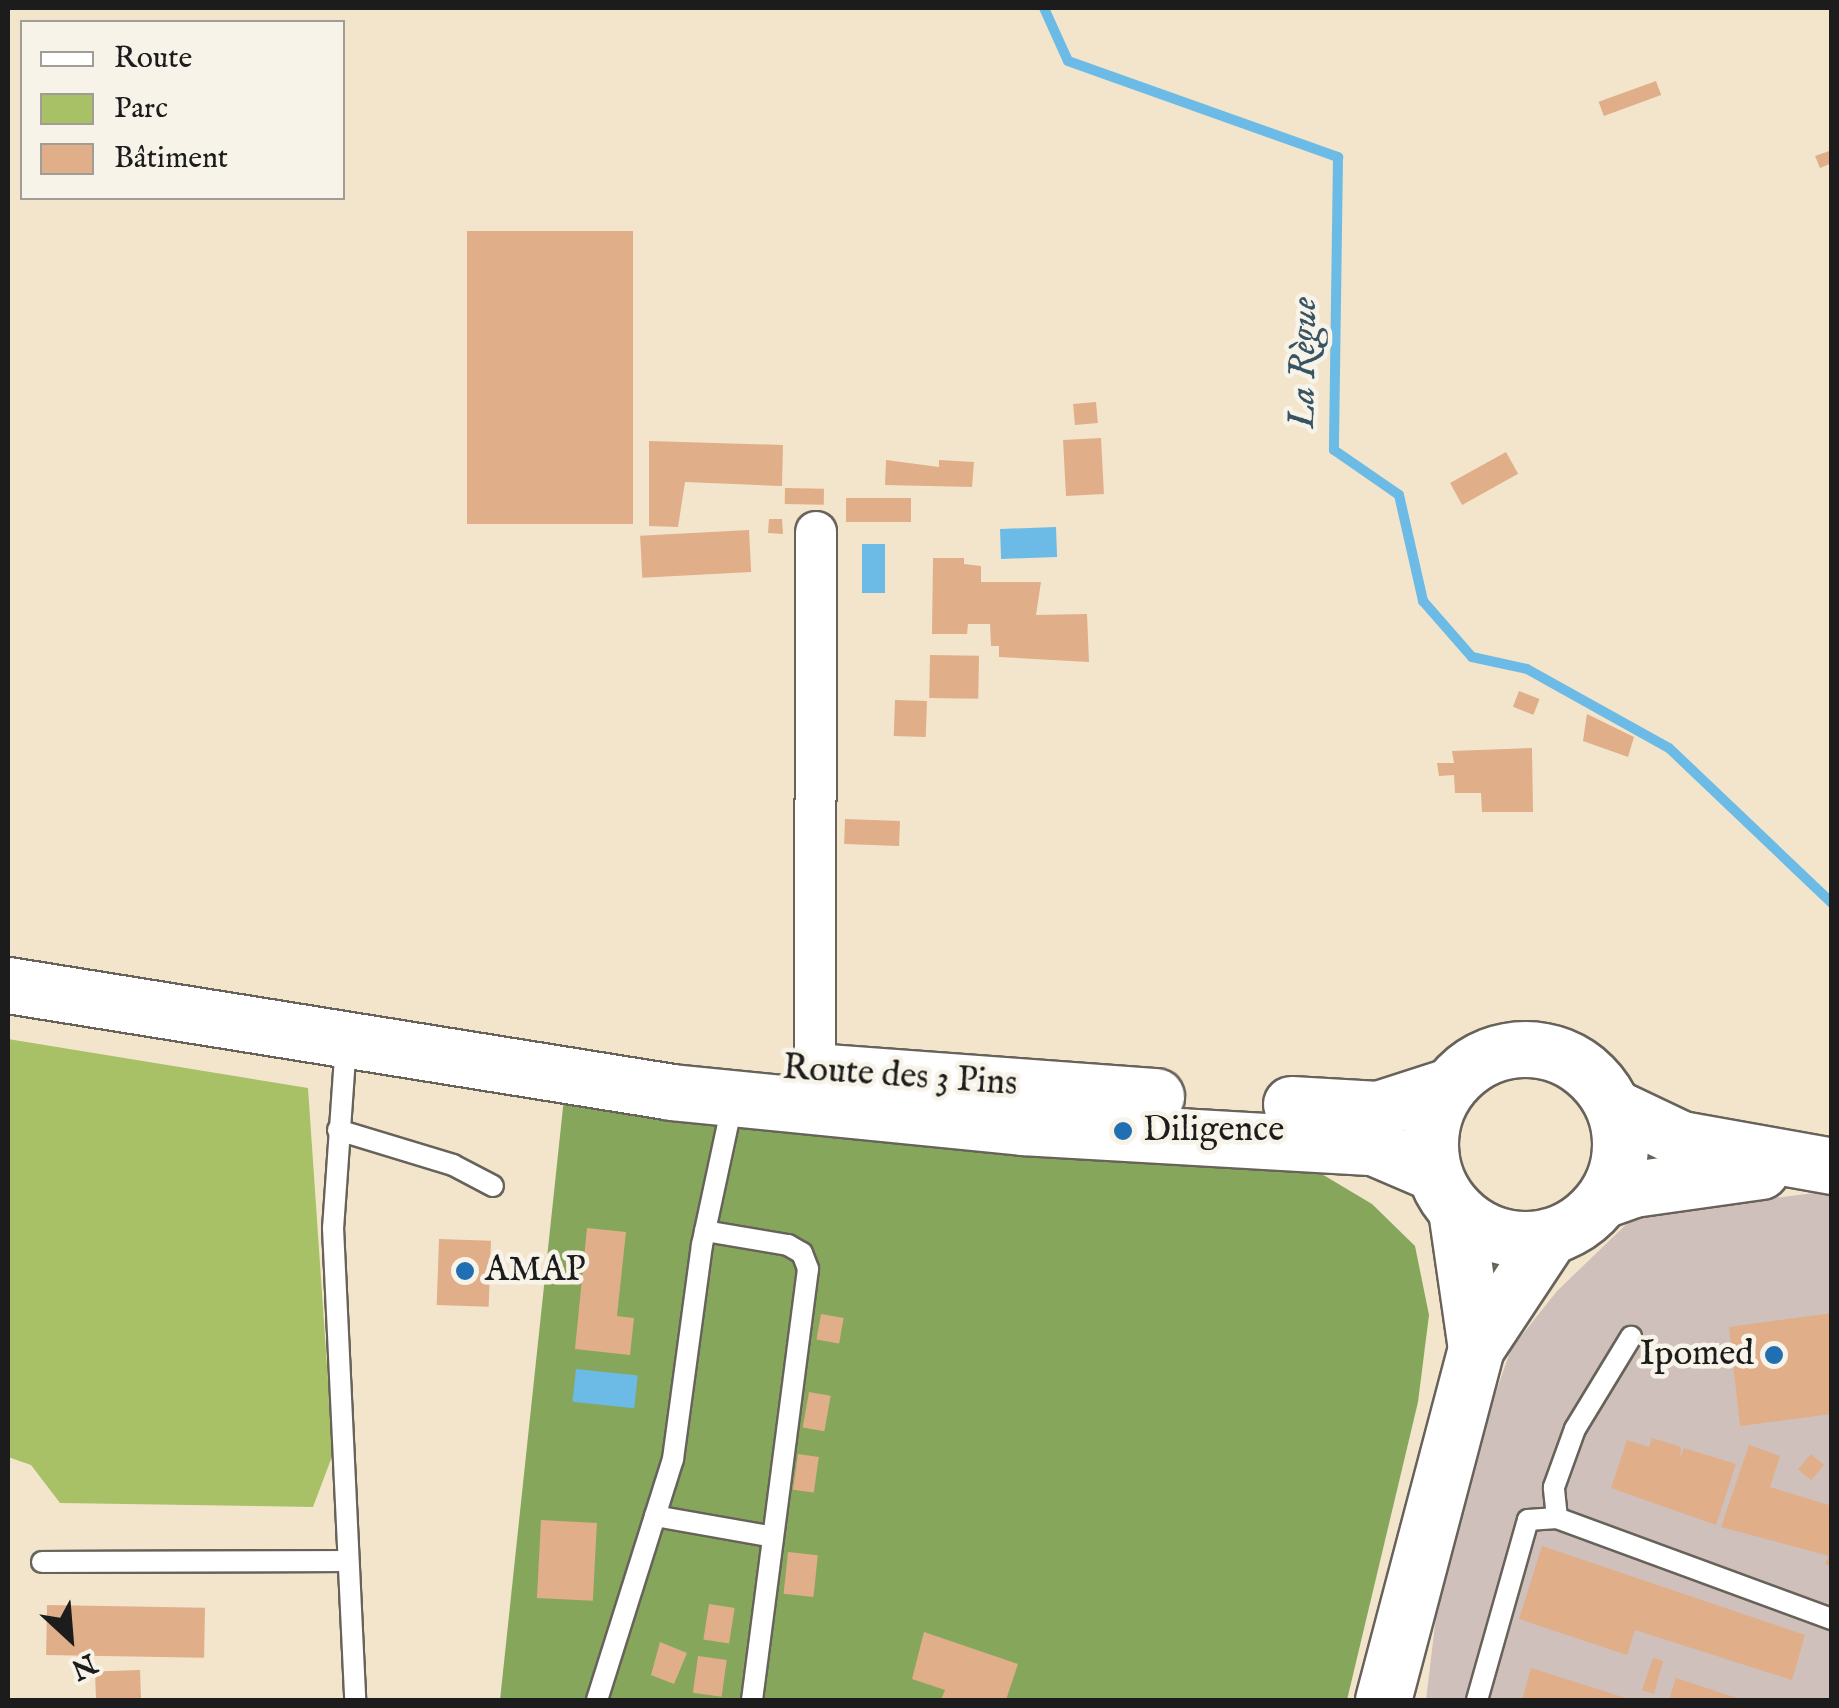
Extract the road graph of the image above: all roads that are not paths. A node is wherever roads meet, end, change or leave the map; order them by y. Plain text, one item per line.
1 (816, 532) dead end
2 (8, 985) edge
3 (346, 1041) junction
4 (815, 1071) junction
5 (1449, 1086) junction
6 (734, 1100) junction
7 (1614, 1108) junction
8 (338, 1130) junction
9 (1823, 1173) edge
10 (492, 1186) dead end
11 (1445, 1191) junction
12 (1602, 1200) junction
13 (705, 1231) junction
14 (1550, 1236) junction
15 (1630, 1337) dead end
16 (1476, 1348) junction
17 (656, 1516) junction
18 (1557, 1518) junction
19 (769, 1536) junction
20 (348, 1561) junction
21 (42, 1562) dead end
22 (1832, 1619) edge
23 (1389, 1690) edge
24 (355, 1700) edge
25 (597, 1700) edge
26 (752, 1700) edge
27 (1477, 1700) edge

1 - 4 street
2 - 3 main road, Route des 3 Pins
3 - 4 main road, Route des 3 Pins
3 - 6 main road, Route des 3 Pins
3 - 8 lane
4 - 5 main road, Route des 3 Pins
5 - 7 main road
5 - 11 main road
6 - 11 main road, Route des 3 Pins
6 - 13 lane
7 - 9 main road
7 - 12 main road
8 - 10 lane
8 - 20 lane
9 - 12 main road
11 - 14 main road
11 - 16 main road
12 - 14 main road
13 - 17 lane
13 - 19 lane
14 - 16 main road
15 - 18 lane
16 - 23 main road
17 - 19 lane
17 - 25 lane
18 - 22 lane
18 - 27 lane
19 - 26 lane
20 - 21 lane
20 - 24 lane

